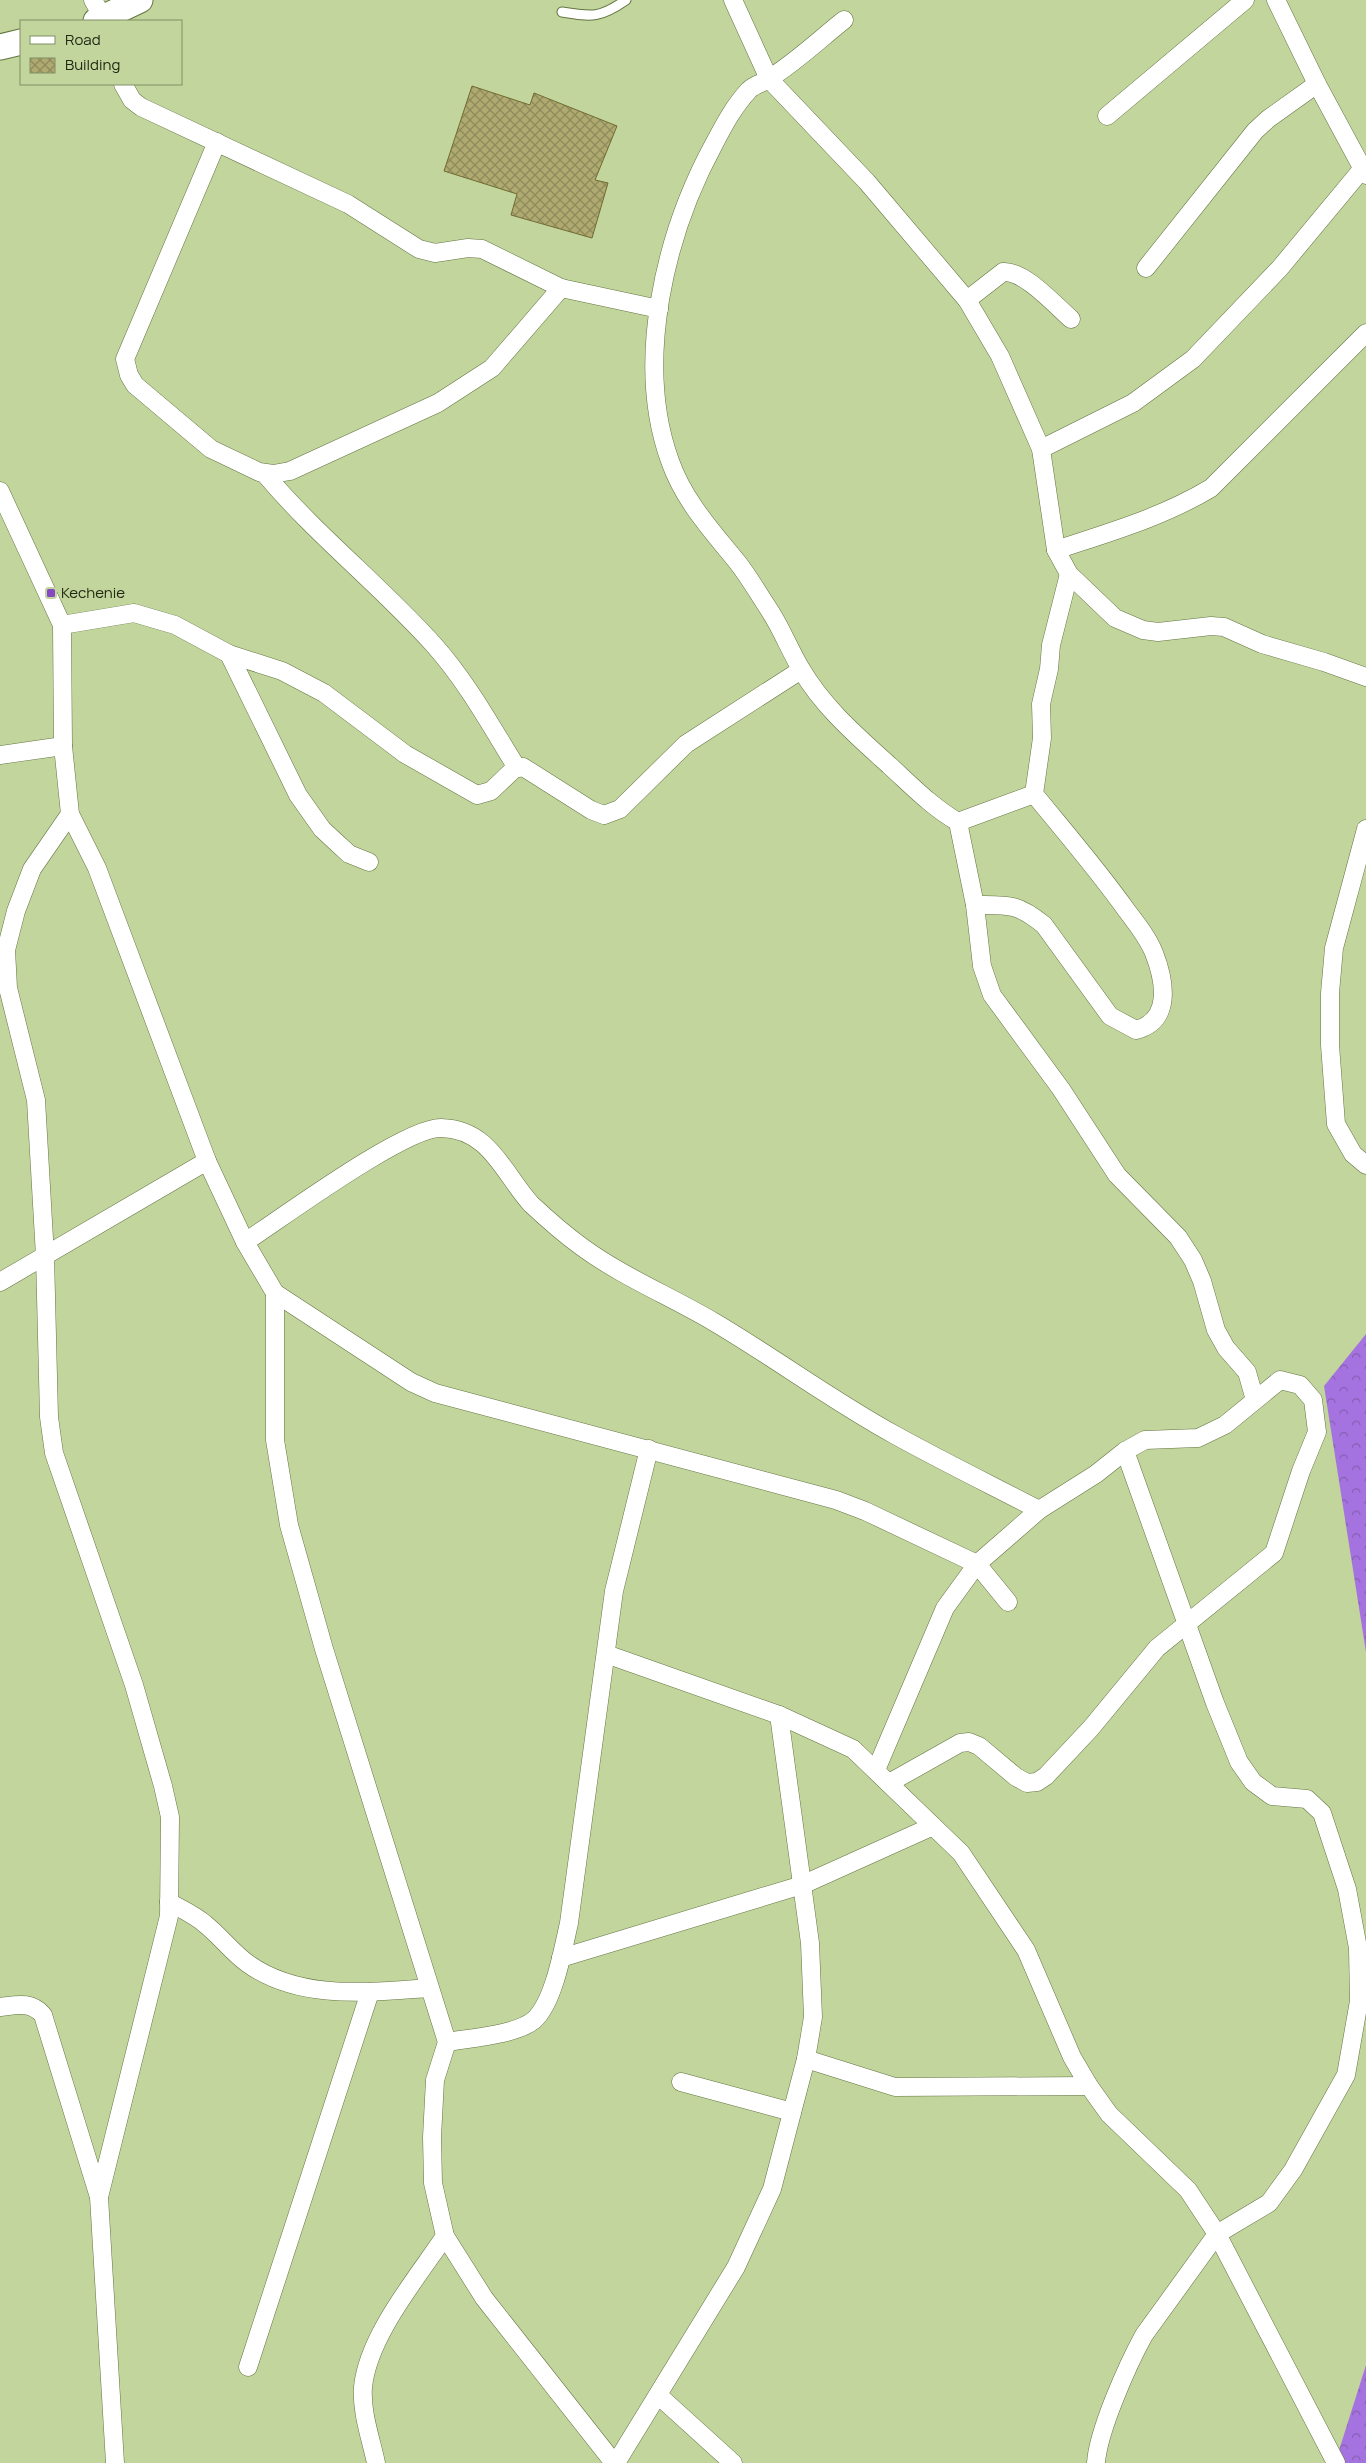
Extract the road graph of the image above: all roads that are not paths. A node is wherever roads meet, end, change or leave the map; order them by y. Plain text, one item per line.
1 (140, 0) edge
2 (626, 0) edge
3 (733, 0) edge
4 (1245, 0) edge
5 (1276, 0) edge
6 (562, 12) dead end
7 (99, 15) edge
8 (844, 20) dead end
9 (20, 42) edge
10 (0, 47) edge
11 (770, 79) junction
12 (1317, 84) junction
13 (124, 85) edge
14 (1107, 116) dead end
15 (217, 142) junction
16 (1364, 172) edge
17 (1146, 268) dead end
18 (561, 288) junction
19 (967, 300) junction
20 (660, 308) junction
21 (1071, 318) dead end
22 (1366, 333) edge
23 (1041, 449) junction
24 (264, 473) junction
25 (0, 491) edge
26 (1056, 550) junction
27 (1069, 574) junction
28 (62, 626) junction
29 (229, 654) junction
30 (801, 670) junction
31 (1366, 677) edge
32 (64, 746) junction
33 (0, 755) edge
34 (517, 768) junction
35 (1034, 794) junction
36 (70, 814) junction
37 (958, 822) junction
38 (1366, 829) edge
39 (369, 862) dead end
40 (975, 905) junction
41 (207, 1162) junction
42 (1366, 1165) edge
43 (245, 1242) junction
44 (45, 1256) junction
45 (0, 1282) edge
46 (275, 1293) junction
47 (1254, 1400) junction
48 (650, 1449) junction
49 (1125, 1451) junction
50 (1039, 1510) junction
51 (978, 1564) junction
52 (1008, 1602) dead end
53 (1186, 1623) junction
54 (606, 1654) junction
55 (779, 1715) junction
56 (876, 1770) junction
57 (889, 1783) junction
58 (933, 1826) junction
59 (802, 1885) junction
60 (169, 1909) junction
61 (561, 1958) junction
62 (1362, 1984) edge
63 (429, 1988) junction
64 (370, 1992) junction
65 (0, 2007) edge
66 (447, 2042) junction
67 (806, 2059) junction
68 (682, 2082) dead end
69 (1089, 2086) junction
70 (792, 2112) junction
71 (99, 2197) junction
72 (1217, 2234) junction
73 (445, 2236) junction
74 (248, 2367) dead end
75 (658, 2395) junction
76 (115, 2463) edge
77 (376, 2463) edge
78 (615, 2463) edge
79 (734, 2463) edge
80 (1096, 2463) edge
81 (1336, 2463) edge

1 - 7 main road
2 - 6 lane
3 - 11 street
4 - 14 street
5 - 12 street
8 - 11 street
9 - 10 main road
11 - 19 street
11 - 20 street
12 - 16 street
12 - 17 street
13 - 15 street
15 - 18 street
15 - 24 street
16 - 23 street
18 - 20 street
18 - 24 street
19 - 21 street
19 - 23 street
20 - 30 street
22 - 26 street
23 - 26 street
24 - 34 street
25 - 28 street
26 - 27 street
27 - 31 street
27 - 35 street
28 - 29 street
28 - 32 street
29 - 34 street
29 - 39 street
30 - 34 street
30 - 37 street
32 - 33 street
32 - 36 street
35 - 37 street
35 - 40 street
36 - 41 street
36 - 44 street
37 - 40 street
38 - 42 street
40 - 47 street
41 - 43 street
41 - 44 street
43 - 46 street
43 - 50 street
44 - 45 street
44 - 60 street
46 - 48 street
46 - 63 street
47 - 49 street
47 - 53 street
48 - 51 street
48 - 54 street
49 - 50 street
49 - 53 street
50 - 51 street
51 - 52 street
51 - 56 street
53 - 57 street
53 - 62 street
54 - 55 street
54 - 61 street
55 - 56 street
55 - 59 street
56 - 57 street
57 - 58 street
58 - 59 street
58 - 69 street
59 - 61 street
59 - 67 street
60 - 64 street
60 - 71 street
61 - 66 street
62 - 72 street
63 - 64 street
63 - 66 street
64 - 74 street
65 - 71 street
66 - 73 street
67 - 69 street
67 - 70 street
68 - 70 street
69 - 72 street
70 - 75 street
71 - 76 street
72 - 80 street
72 - 81 street
73 - 77 street
73 - 78 street
75 - 78 street
75 - 79 street

